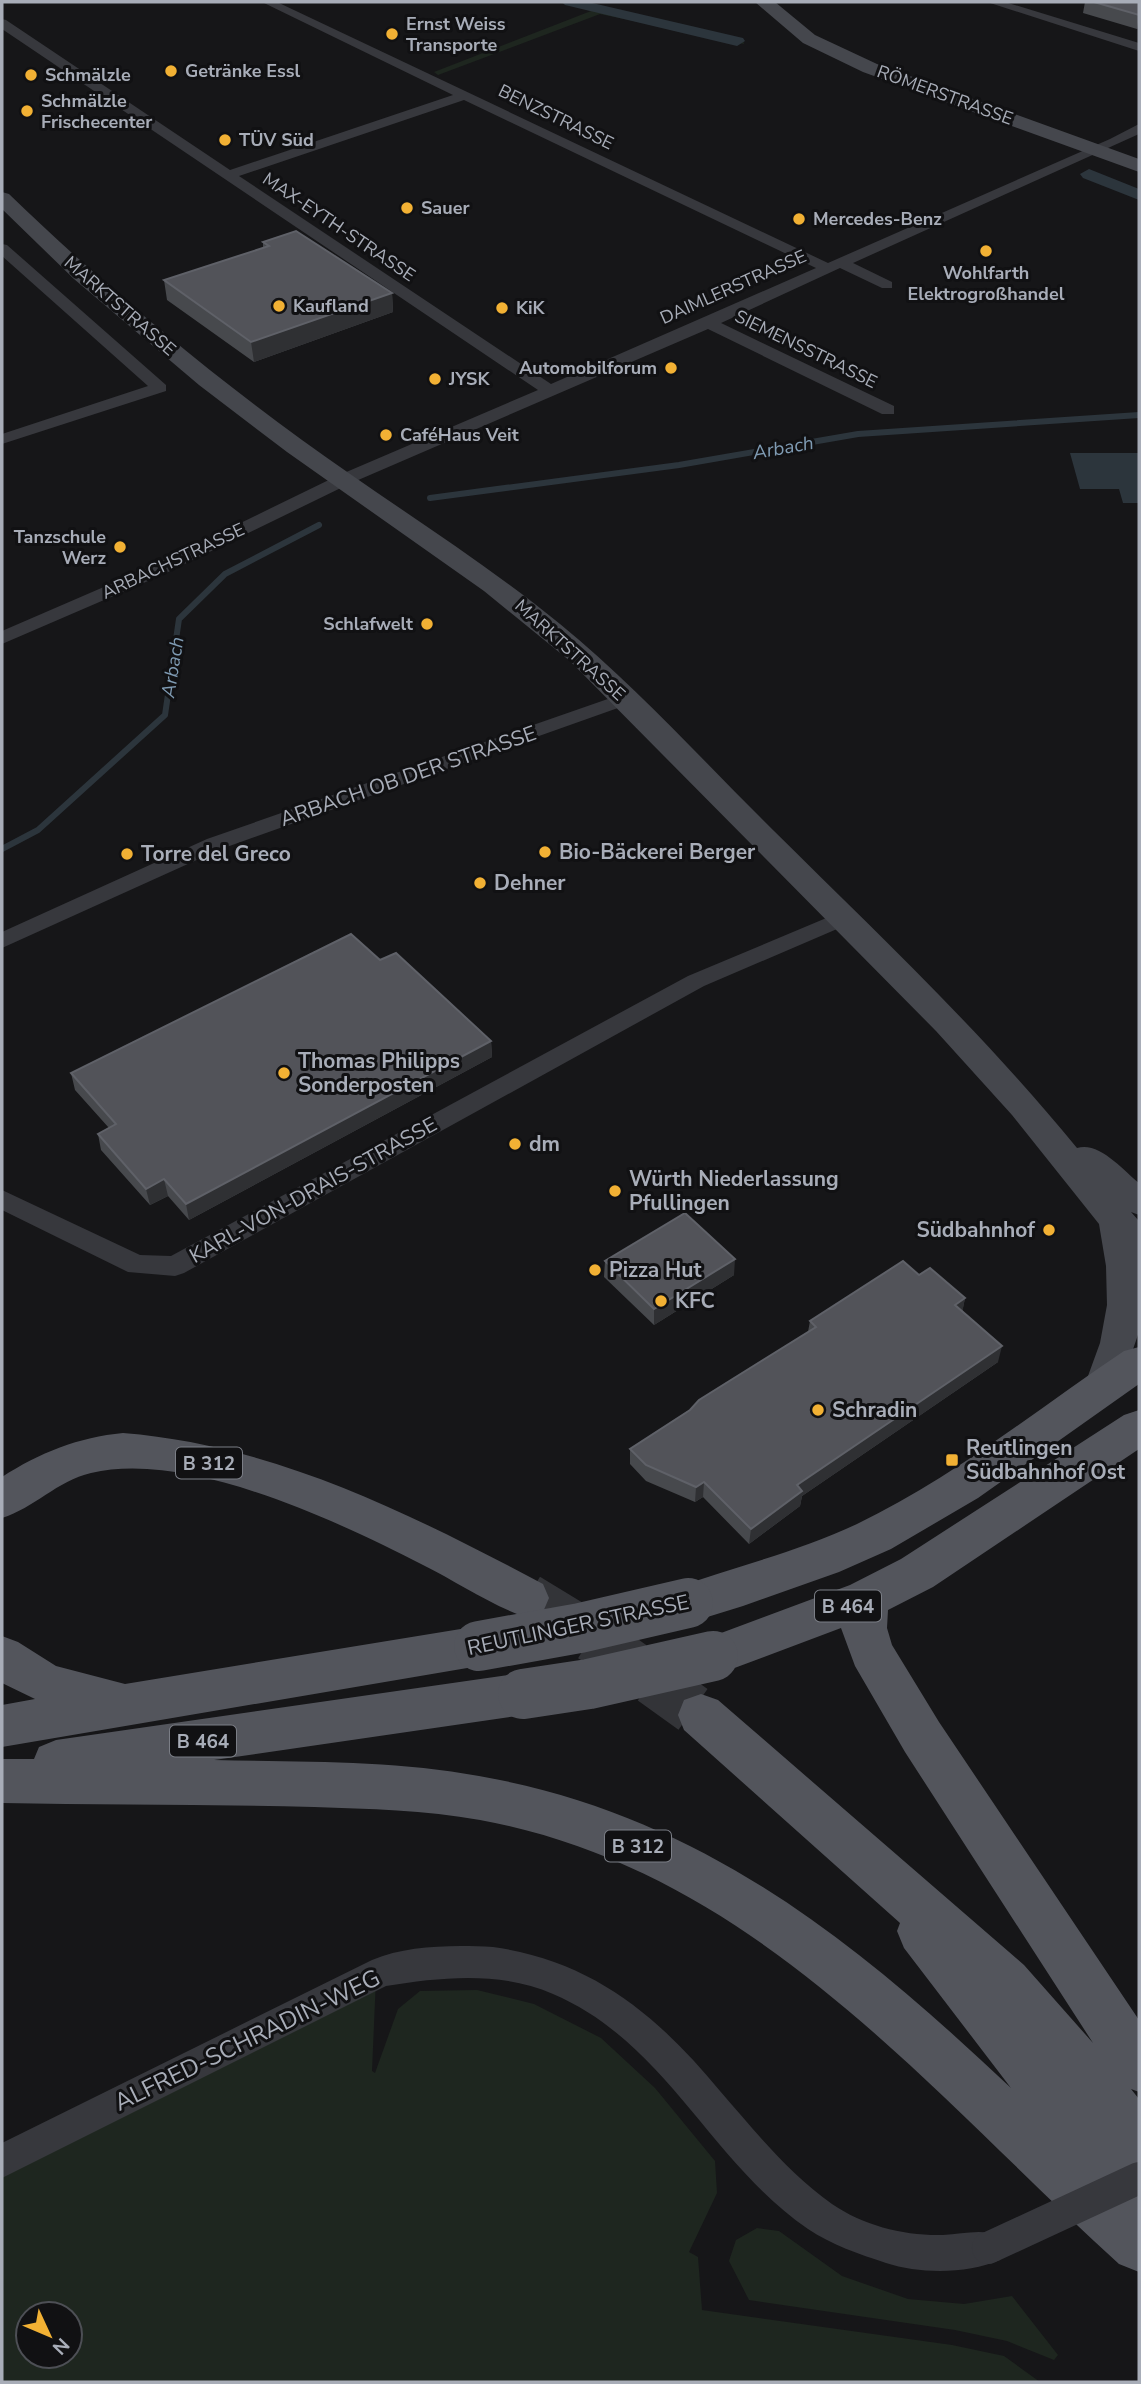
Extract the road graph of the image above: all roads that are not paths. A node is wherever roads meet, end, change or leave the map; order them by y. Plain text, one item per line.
1 (268, 2) edge
2 (764, 2) edge
3 (993, 2) edge
4 (2, 23) edge
5 (1139, 47) edge
6 (466, 95) junction
7 (1139, 128) edge
8 (1098, 149) junction
9 (1139, 166) edge
10 (228, 175) junction
11 (2, 198) edge
12 (2, 247) edge
13 (833, 265) junction
14 (887, 285) dead end
15 (708, 323) junction
16 (550, 391) junction
17 (888, 410) dead end
18 (2, 439) edge
19 (343, 481) junction
20 (2, 638) edge
21 (625, 699) junction
22 (844, 918) junction
23 (2, 941) edge
24 (2, 1199) edge
25 (1130, 1208) edge
26 (1139, 1363) edge
27 (1103, 1387) junction
28 (1139, 1427) edge
29 (2, 1500) edge
30 (527, 1598) tunnel mouth
31 (866, 1599) junction
32 (2, 1656) edge
33 (133, 1704) junction
34 (701, 1715) tunnel mouth
35 (2, 1726) edge
36 (2, 1770) edge
37 (2, 1781) edge
38 (877, 1870) junction
39 (1139, 2066) edge
40 (1139, 2142) edge
41 (2, 2161) edge
42 (1139, 2178) edge
43 (1139, 2213) edge
44 (1139, 2244) edge

1 - 6 street, BENZSTRASSE
2 - 8 main road, RÖMERSTRASSE
3 - 5 street
4 - 10 street, MAX-EYTH-STRASSE
6 - 10 street
6 - 13 street, BENZSTRASSE
7 - 8 street, DAIMLERSTRASSE
8 - 9 main road, RÖMERSTRASSE
8 - 13 street, DAIMLERSTRASSE
10 - 16 street, MAX-EYTH-STRASSE
11 - 19 main road, MARKTSTRASSE
12 - 18 street
13 - 14 street, BENZSTRASSE
13 - 15 street, DAIMLERSTRASSE
15 - 16 street, DAIMLERSTRASSE
15 - 17 street, SIEMENSSTRASSE
16 - 19 street, DAIMLERSTRASSE
19 - 20 street, ARBACHSTRASSE
19 - 21 main road, MARKTSTRASSE
21 - 22 main road, MARKTSTRASSE
21 - 23 street, ARBACH OB DER STRASSE
22 - 24 street, KARL-VON-DRAIS-STRASSE
22 - 25 main road, MARKTSTRASSE
25 - 27 main road
26 - 27 main road, REUTLINGER STRASSE / B 464
27 - 33 main road, REUTLINGER STRASSE / B 464, bridge
28 - 31 main road, B 464
29 - 30 main road, B 312
31 - 36 main road, B 464, bridge
31 - 39 main road
32 - 33 main road
33 - 35 main road, REUTLINGER STRASSE
34 - 38 main road
37 - 44 main road, B 312
38 - 40 main road
38 - 43 main road
41 - 42 street, ALFRED-SCHRADIN-WEG, bridge

